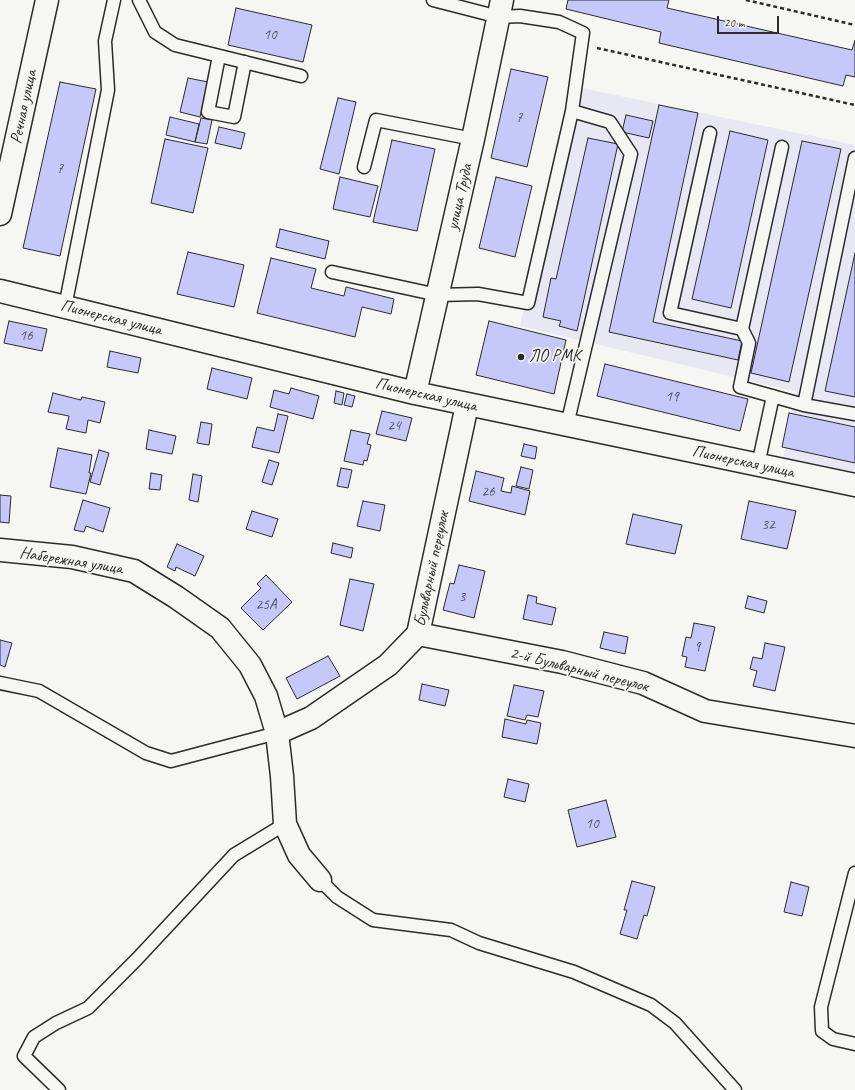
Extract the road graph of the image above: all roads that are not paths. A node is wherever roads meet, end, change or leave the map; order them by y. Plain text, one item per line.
1 (47, 0) edge
2 (114, 0) edge
3 (139, 0) edge
4 (433, 0) edge
5 (500, 8) edge
6 (219, 56) junction
7 (245, 62) junction
8 (301, 76) dead end
9 (572, 111) junction
10 (710, 133) dead end
11 (473, 139) junction
12 (782, 147) dead end
13 (855, 158) edge
14 (364, 167) dead end
15 (0, 214) edge
16 (332, 272) dead end
17 (0, 291) edge
18 (438, 295) junction
19 (65, 307) junction
20 (742, 329) junction
21 (415, 393) junction
22 (773, 396) junction
23 (467, 404) junction
24 (804, 405) junction
25 (855, 414) edge
26 (567, 425) junction
27 (758, 465) junction
28 (855, 485) edge
29 (0, 550) edge
30 (418, 634) junction
31 (0, 683) edge
32 (277, 733) junction
33 (855, 736) edge
34 (284, 824) junction
35 (855, 873) edge
36 (320, 880) joint
37 (855, 1044) edge
38 (59, 1090) edge
39 (735, 1090) edge

1 - 15 street, Речная улица
2 - 19 lane
3 - 6 lane
4 - 5 lane
5 - 9 lane
5 - 11 street, улица Труда
6 - 7 lane
6 - 7 lane
7 - 8 lane
9 - 18 lane
9 - 26 lane
10 - 20 lane
11 - 14 lane
11 - 18 street, улица Труда
12 - 20 lane
13 - 24 lane
16 - 18 lane
17 - 19 street, Пионерская улица
18 - 21 street, улица Труда
19 - 21 street, Пионерская улица
20 - 22 lane
21 - 23 street, Пионерская улица
22 - 24 lane
22 - 27 lane
23 - 26 street, Пионерская улица
23 - 30 street, Бульварный переулок
24 - 25 lane
26 - 27 street, Пионерская улица
27 - 28 street, Пионерская улица
29 - 32 street, Набережная улица
30 - 32 street, Бульварный переулок
30 - 33 street, 2-й Бульварный переулок
31 - 32 lane
32 - 34 street, Набережная улица
34 - 36 street
34 - 38 lane
35 - 37 lane
36 - 39 lane

